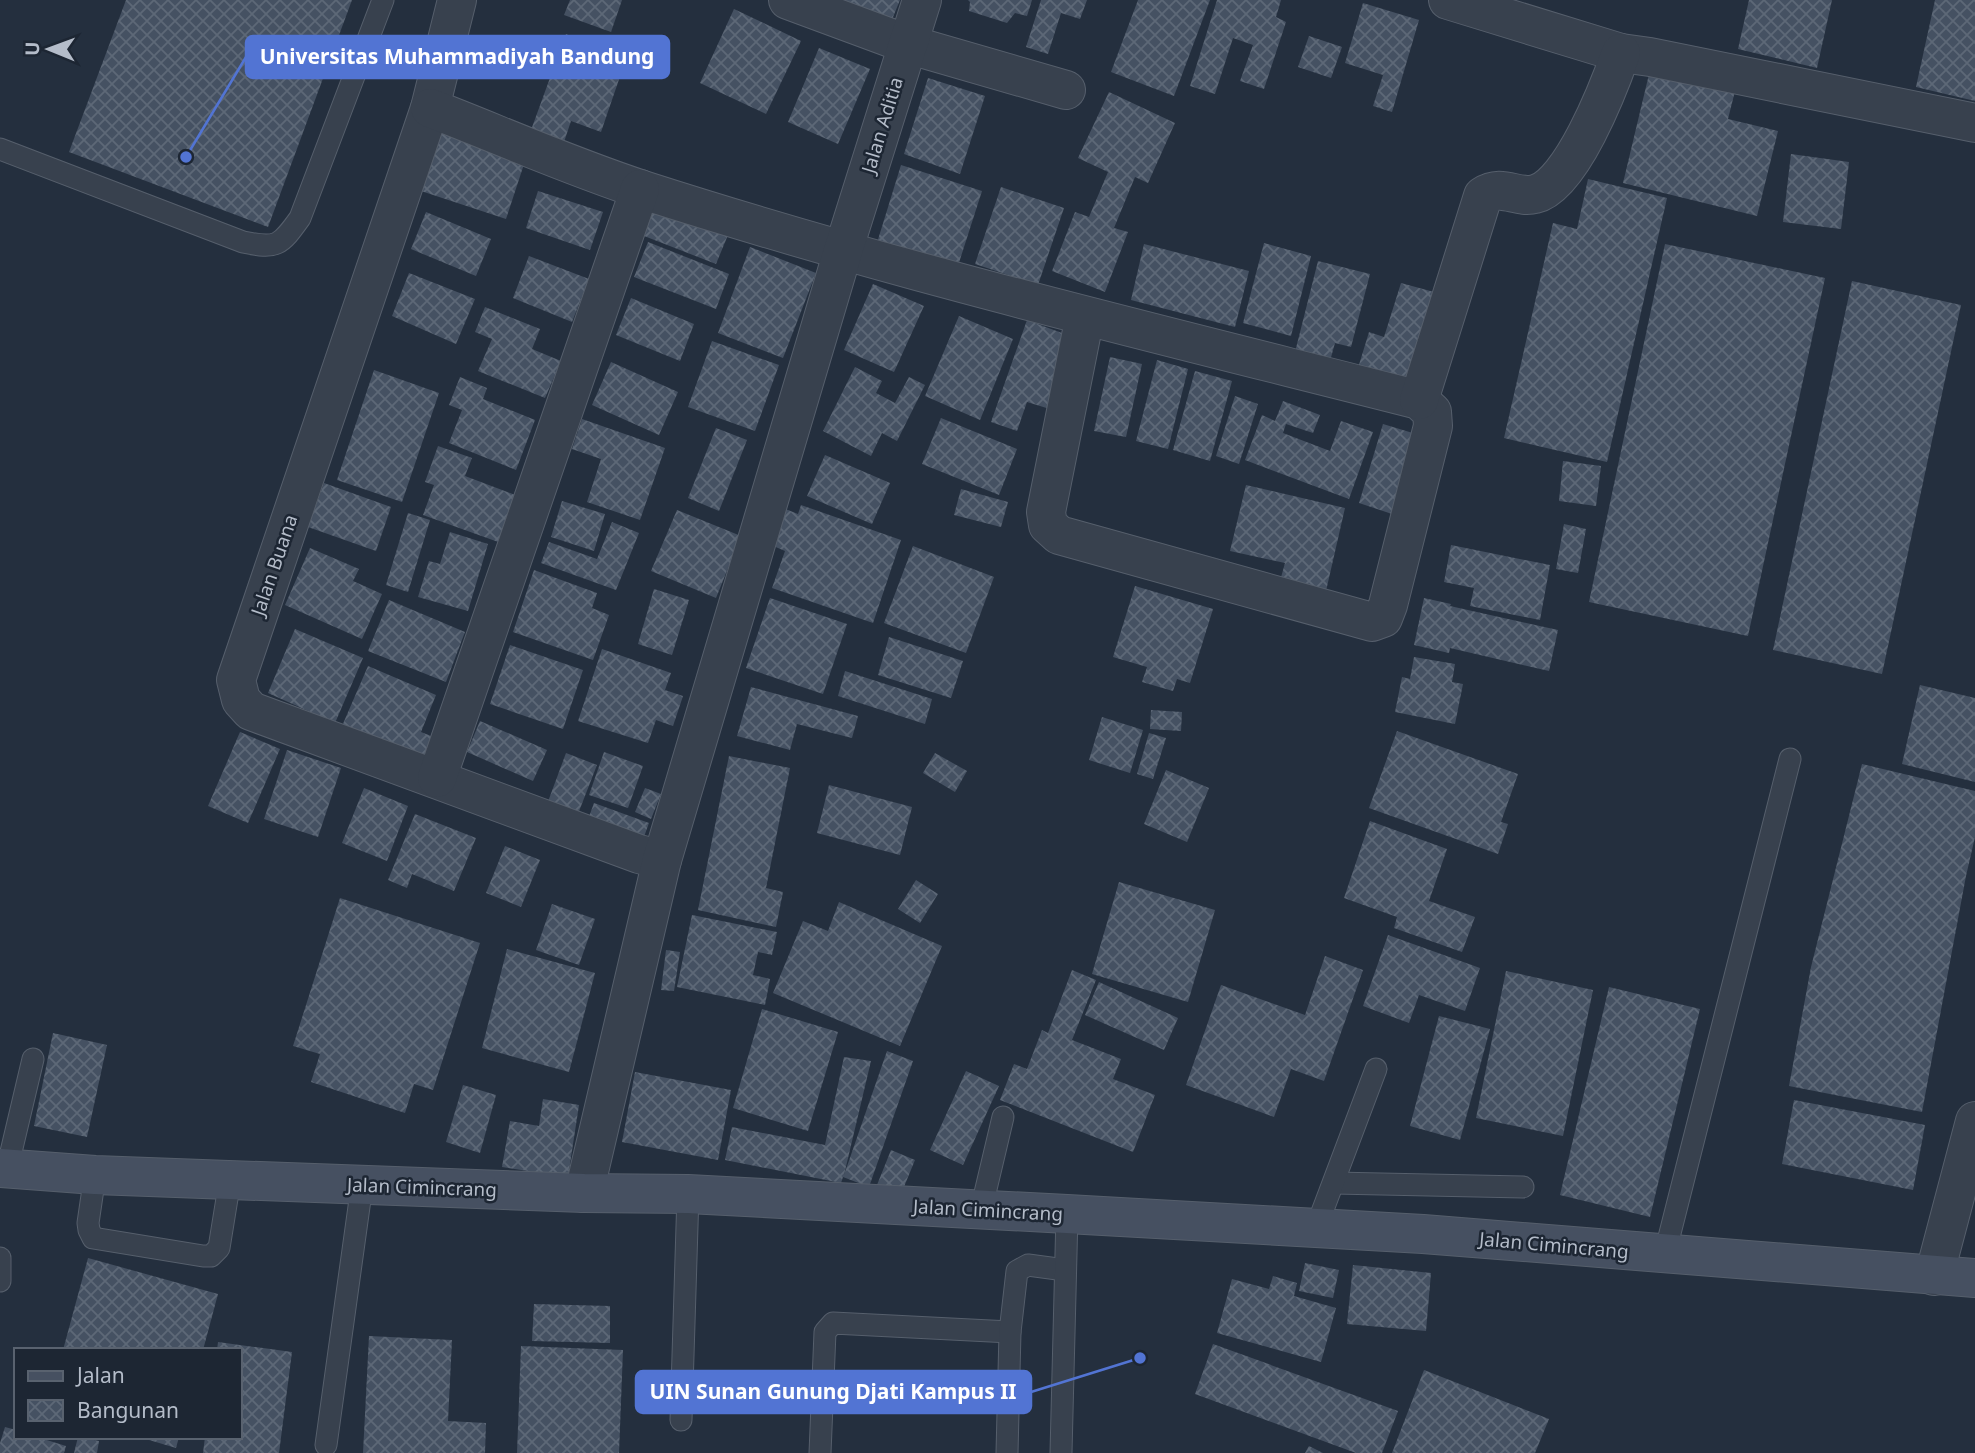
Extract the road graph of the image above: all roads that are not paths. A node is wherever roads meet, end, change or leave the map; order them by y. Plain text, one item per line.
1 (383, 0) edge
2 (457, 0) edge
3 (788, 0) edge
4 (922, 0) edge
5 (1448, 0) edge
6 (907, 44) junction
7 (1621, 53) junction
8 (1066, 90) dead end
9 (430, 108) junction
10 (1975, 122) edge
11 (0, 149) edge
12 (640, 189) junction
13 (843, 251) junction
14 (1085, 316) junction
15 (1419, 400) junction
16 (1790, 759) dead end
17 (437, 778) junction
18 (662, 860) junction
19 (33, 1059) dead end
20 (1376, 1069) dead end
21 (1003, 1117) dead end
22 (1975, 1121) edge
23 (3, 1168) edge
24 (94, 1175) junction
25 (230, 1180) junction
26 (1334, 1183) junction
27 (362, 1185) junction
28 (1523, 1187) dead end
29 (584, 1193) junction
30 (688, 1194) junction
31 (981, 1210) junction
32 (1067, 1214) junction
33 (1316, 1228) junction
34 (1665, 1253) junction
35 (0, 1258) edge
36 (1065, 1270) junction
37 (1934, 1276) junction
38 (1975, 1278) edge
39 (0, 1280) edge
40 (1010, 1332) junction
41 (681, 1420) dead end
42 (326, 1445) dead end
43 (820, 1453) edge
44 (1007, 1453) edge
45 (1061, 1453) edge

1 - 11 lane
2 - 9 street, Jalan Buana
3 - 6 street
4 - 6 street, Jalan Aditia
5 - 7 street
6 - 8 street
6 - 13 street, Jalan Aditia
7 - 10 street
7 - 15 street
9 - 12 street
9 - 17 street, Jalan Buana
12 - 13 street
12 - 17 street
13 - 14 street
13 - 18 street, Jalan Aditia
14 - 15 street
14 - 15 street
16 - 34 lane
17 - 18 street, Jalan Buana
18 - 29 street, Jalan Aditia
19 - 23 lane
20 - 26 lane
21 - 31 lane
22 - 37 street
23 - 24 main road, Jalan Cimincrang
24 - 25 main road, Jalan Cimincrang
24 - 25 lane
25 - 27 main road, Jalan Cimincrang
26 - 28 lane
26 - 33 lane
27 - 29 main road, Jalan Cimincrang
27 - 42 lane
29 - 30 main road, Jalan Cimincrang
30 - 31 main road, Jalan Cimincrang
30 - 41 lane
31 - 32 main road, Jalan Cimincrang
32 - 33 main road, Jalan Cimincrang
32 - 36 lane
33 - 34 main road, Jalan Cimincrang
34 - 37 main road, Jalan Cimincrang
35 - 39 lane
36 - 40 lane
36 - 45 lane
37 - 38 main road, Jalan Cimincrang
40 - 43 lane
40 - 44 lane

